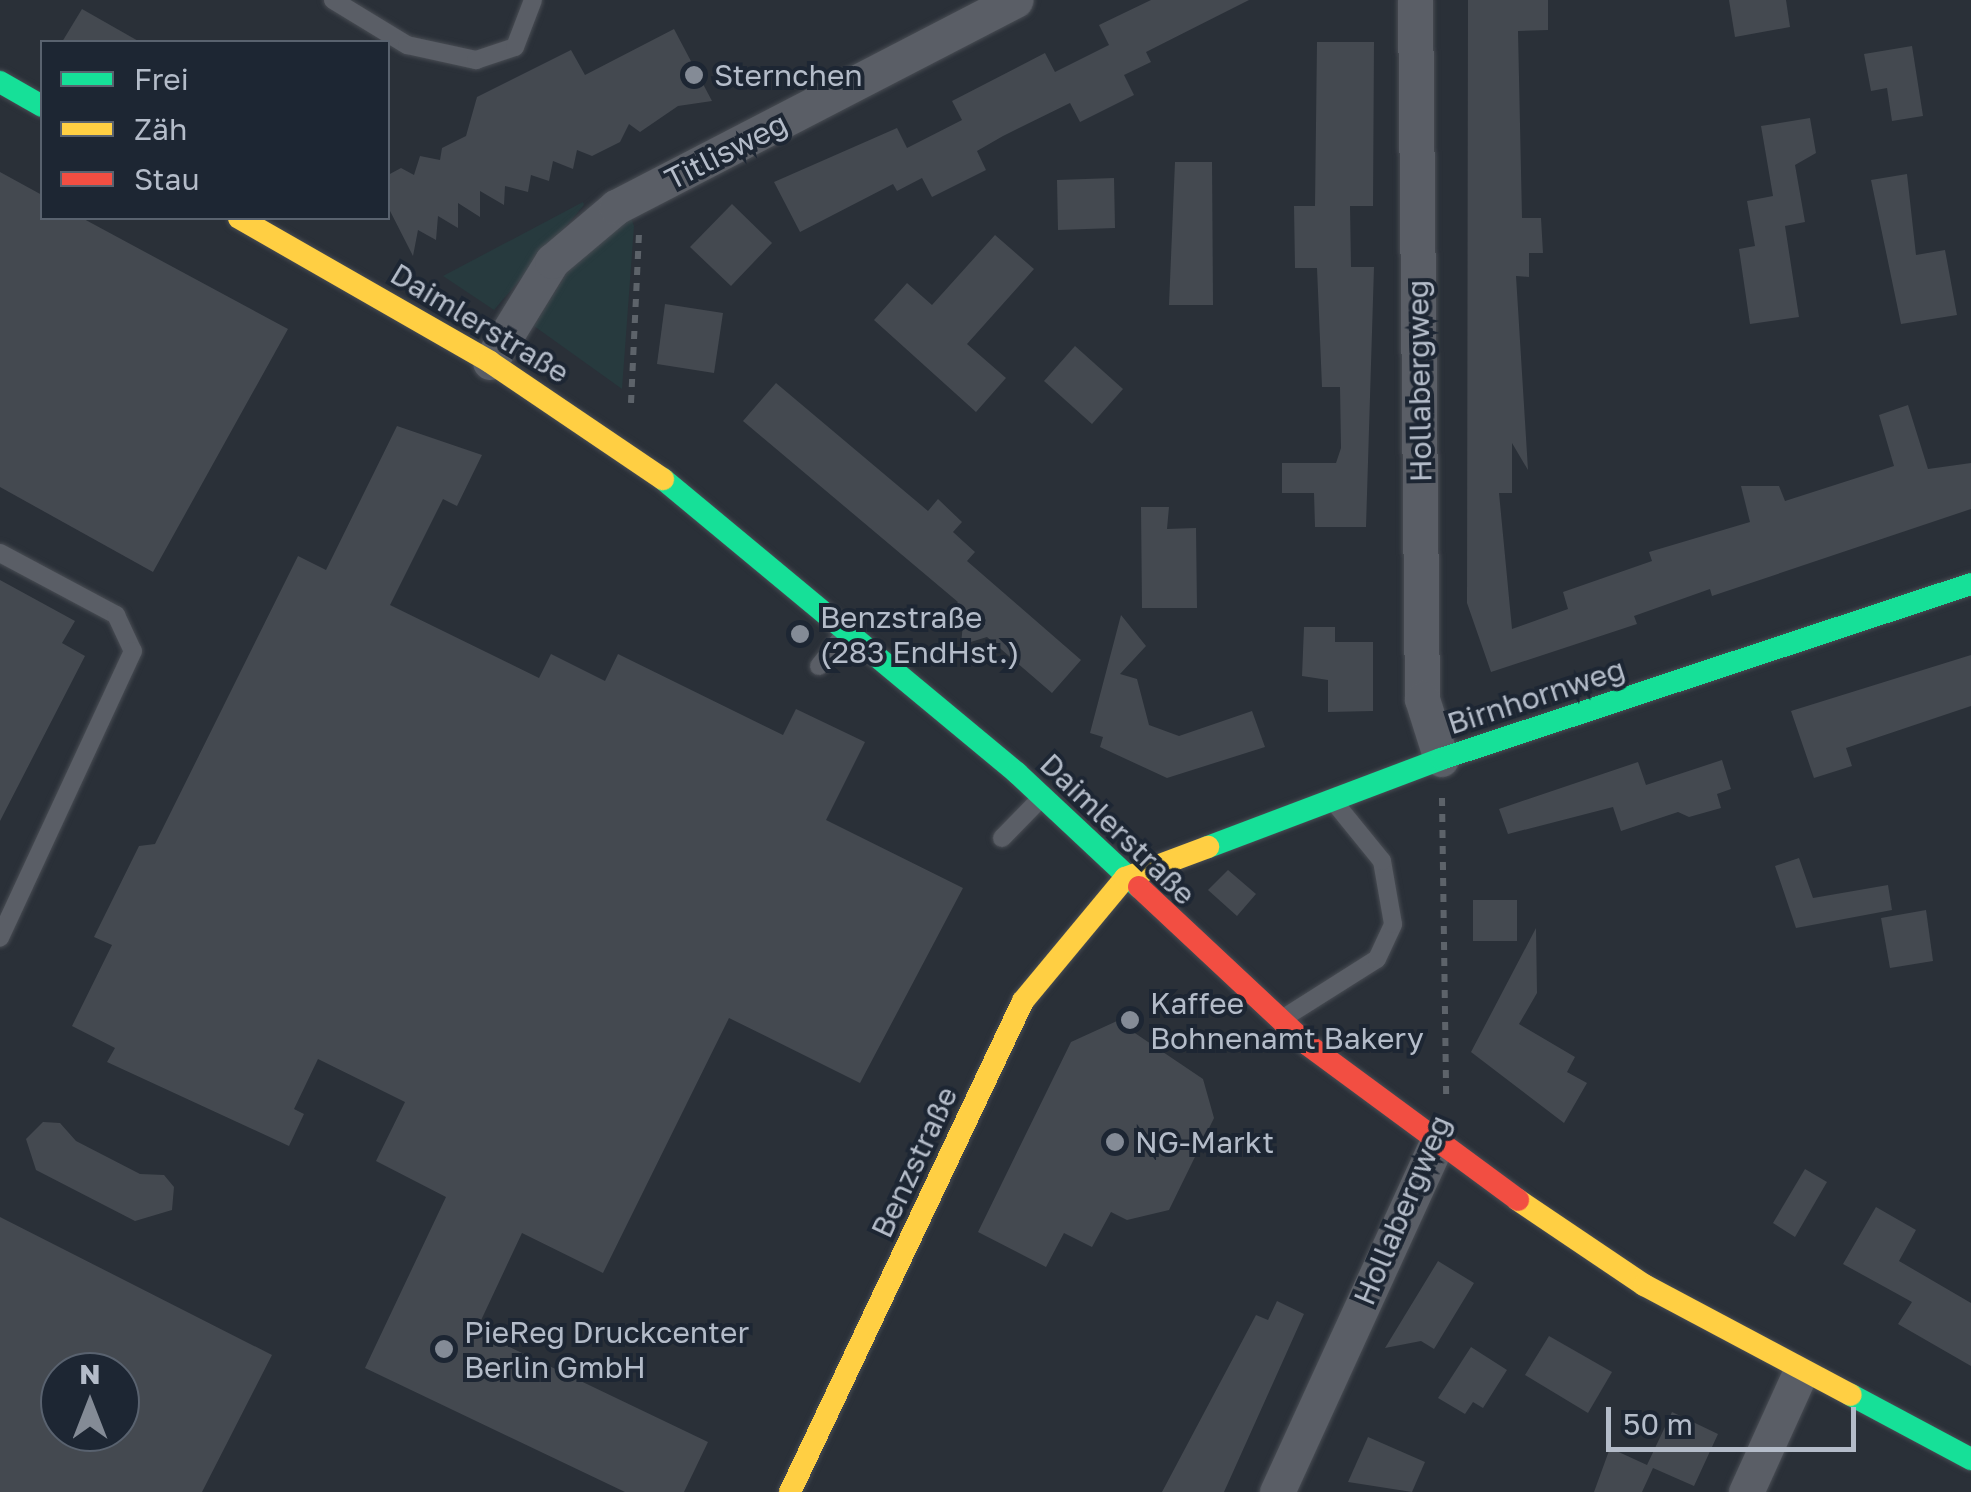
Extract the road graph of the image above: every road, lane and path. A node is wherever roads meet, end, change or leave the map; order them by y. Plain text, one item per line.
1 (333, 0) edge
2 (533, 0) edge
3 (1016, 0) edge
4 (1415, 0) edge
5 (0, 82) edge
6 (40, 105) edge
7 (640, 195) junction
8 (242, 220) edge
9 (490, 362) junction
10 (631, 403) dead end
11 (0, 553) edge
12 (1971, 584) edge
13 (848, 630) junction
14 (818, 666) dead end
15 (1441, 775) junction
16 (1042, 797) junction
17 (1331, 797) junction
18 (1002, 838) dead end
19 (1125, 878) junction
20 (0, 938) edge
21 (1280, 1021) junction
22 (1436, 1145) junction
23 (1799, 1376) junction
24 (1971, 1459) edge
25 (790, 1492) edge
26 (1277, 1492) edge
27 (1746, 1492) edge

1 - 2 lane
3 - 7 street, Titlisweg
4 - 15 street, Hollabergweg
5 - 6 street
7 - 9 street, Titlisweg
7 - 10 path
8 - 9 street, Daimlerstraße
9 - 13 street, Daimlerstraße
11 - 20 lane
12 - 15 street, Birnhornweg
13 - 14 lane
13 - 16 street, Daimlerstraße
15 - 17 street, Birnhornweg
15 - 22 path, Hollabergweg
16 - 18 lane
16 - 19 street, Daimlerstraße
17 - 19 street, Birnhornweg
17 - 21 lane
19 - 21 street, Daimlerstraße
19 - 25 street, Benzstraße
21 - 22 street, Daimlerstraße
22 - 23 street, Daimlerstraße
22 - 26 street, Hollabergweg
23 - 24 street, Daimlerstraße
23 - 27 street

